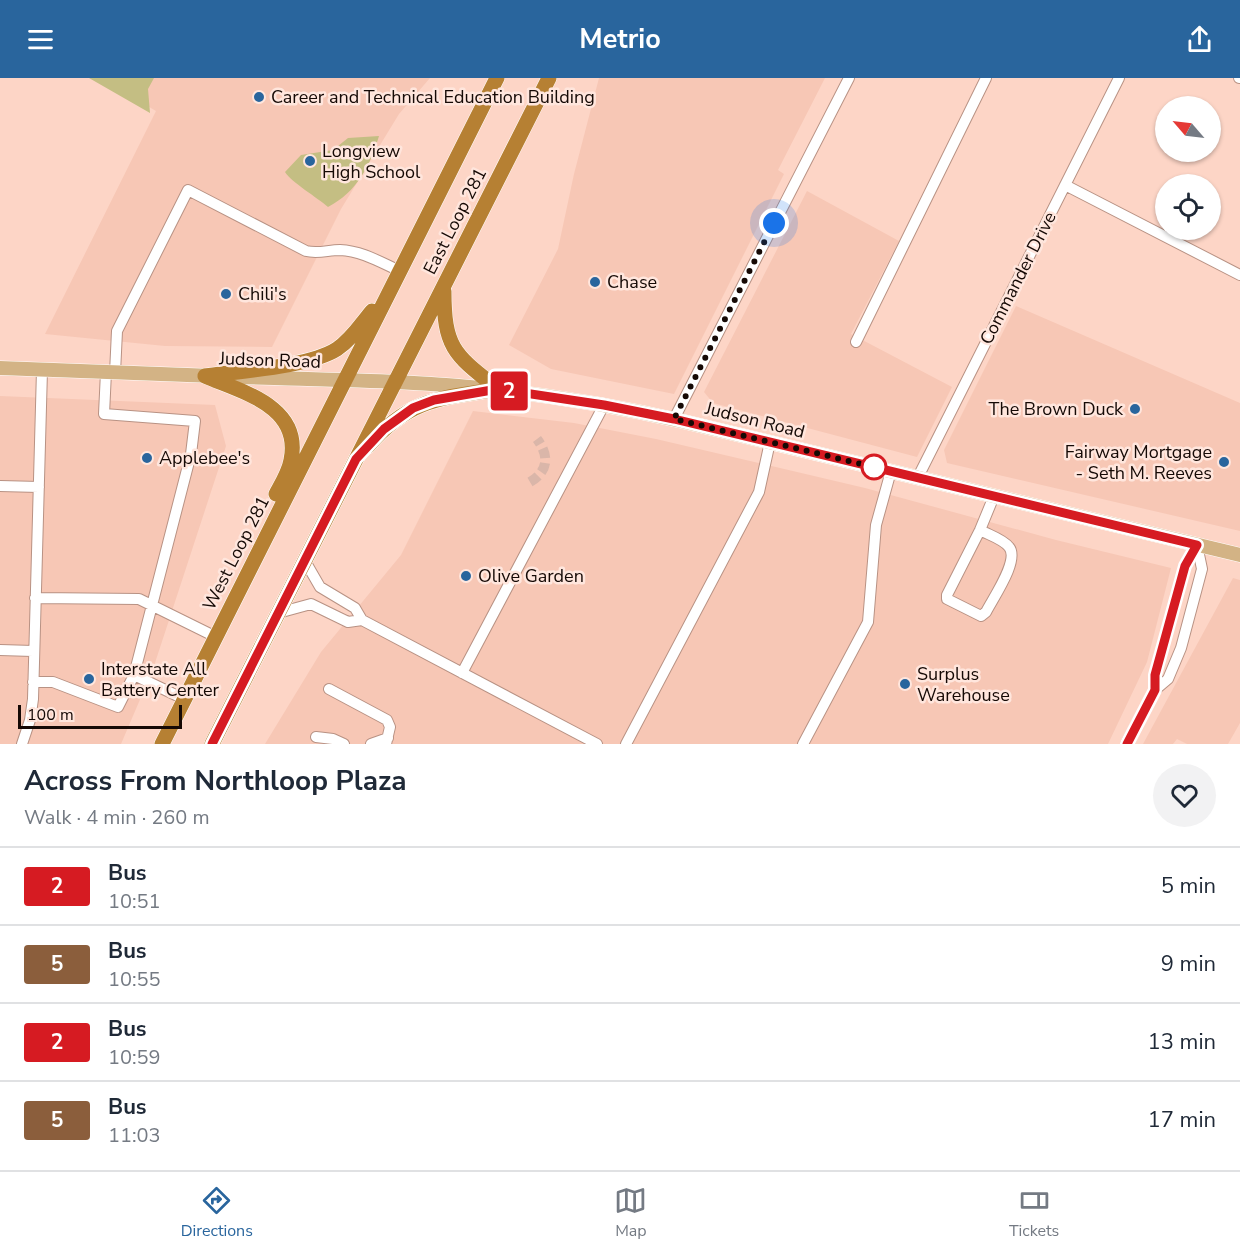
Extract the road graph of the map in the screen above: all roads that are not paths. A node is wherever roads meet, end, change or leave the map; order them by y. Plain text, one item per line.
1 (497, 78) edge
2 (549, 78) edge
3 (849, 78) edge
4 (986, 78) edge
5 (1119, 78) edge
6 (1065, 186) junction
7 (400, 271) junction
8 (1240, 274) edge
9 (393, 285) junction
10 (444, 287) junction
11 (856, 342) dead end
12 (0, 368) edge
13 (42, 370) junction
14 (110, 373) junction
15 (205, 376) junction
16 (345, 380) junction
17 (395, 382) junction
18 (498, 389) junction
19 (604, 405) junction
20 (674, 419) junction
21 (770, 442) junction
22 (356, 459) junction
23 (891, 471) junction
24 (918, 477) junction
25 (0, 486) edge
26 (39, 487) junction
27 (994, 496) junction
28 (980, 530) junction
29 (267, 537) junction
30 (1197, 545) junction
31 (1240, 555) edge
32 (305, 561) junction
33 (35, 598) junction
34 (151, 604) junction
35 (278, 613) junction
36 (362, 620) junction
37 (216, 637) junction
38 (0, 650) edge
39 (33, 651) junction
40 (462, 673) junction
41 (134, 675) junction
42 (33, 682) junction
43 (329, 689) dead end
44 (1155, 690) junction
45 (181, 705) junction
46 (316, 737) dead end
47 (217, 740) edge
48 (387, 741) edge
49 (22, 744) edge
50 (162, 744) edge
51 (176, 744) edge
52 (344, 744) edge
53 (371, 744) edge
54 (597, 744) edge
55 (626, 744) edge
56 (803, 744) edge
57 (1126, 744) edge

1 - 7 highway, East Loop 281
2 - 10 highway, East Loop 281
3 - 20 street
4 - 11 street
5 - 6 street, Commander Drive
6 - 8 street
6 - 24 street, Commander Drive
7 - 9 highway, East Loop 281
7 - 14 street
9 - 15 highway
9 - 16 highway, East Loop 281
10 - 17 highway, East Loop 281
10 - 18 highway
12 - 13 main road, Judson Road
13 - 14 main road, Judson Road
13 - 26 street
14 - 15 main road, Judson Road
14 - 34 street
15 - 16 main road, Judson Road
15 - 29 highway
16 - 17 main road, Judson Road
16 - 29 highway, West Loop 281
17 - 18 main road, Judson Road
17 - 22 highway
18 - 19 main road, Judson Road
18 - 22 highway
19 - 20 main road, Judson Road
19 - 40 street
20 - 21 main road, Judson Road
21 - 23 main road, Judson Road
21 - 55 street
22 - 32 highway
23 - 24 main road, Judson Road
23 - 56 street
24 - 27 main road, Judson Road
25 - 26 street
26 - 33 street
27 - 28 street
27 - 30 main road, Judson Road
28 - 28 street
29 - 37 highway, West Loop 281
30 - 31 main road, Judson Road
30 - 44 street
30 - 44 street
32 - 35 highway
32 - 36 street
33 - 34 street
33 - 39 street
34 - 37 street
34 - 41 street
35 - 36 street
35 - 47 highway
36 - 40 street
37 - 45 highway, West Loop 281
38 - 39 street
39 - 42 street
40 - 54 street
41 - 42 street
41 - 45 street
42 - 49 street
43 - 48 street
44 - 57 street
45 - 50 highway, West Loop 281
45 - 51 highway
46 - 52 street
48 - 53 street

